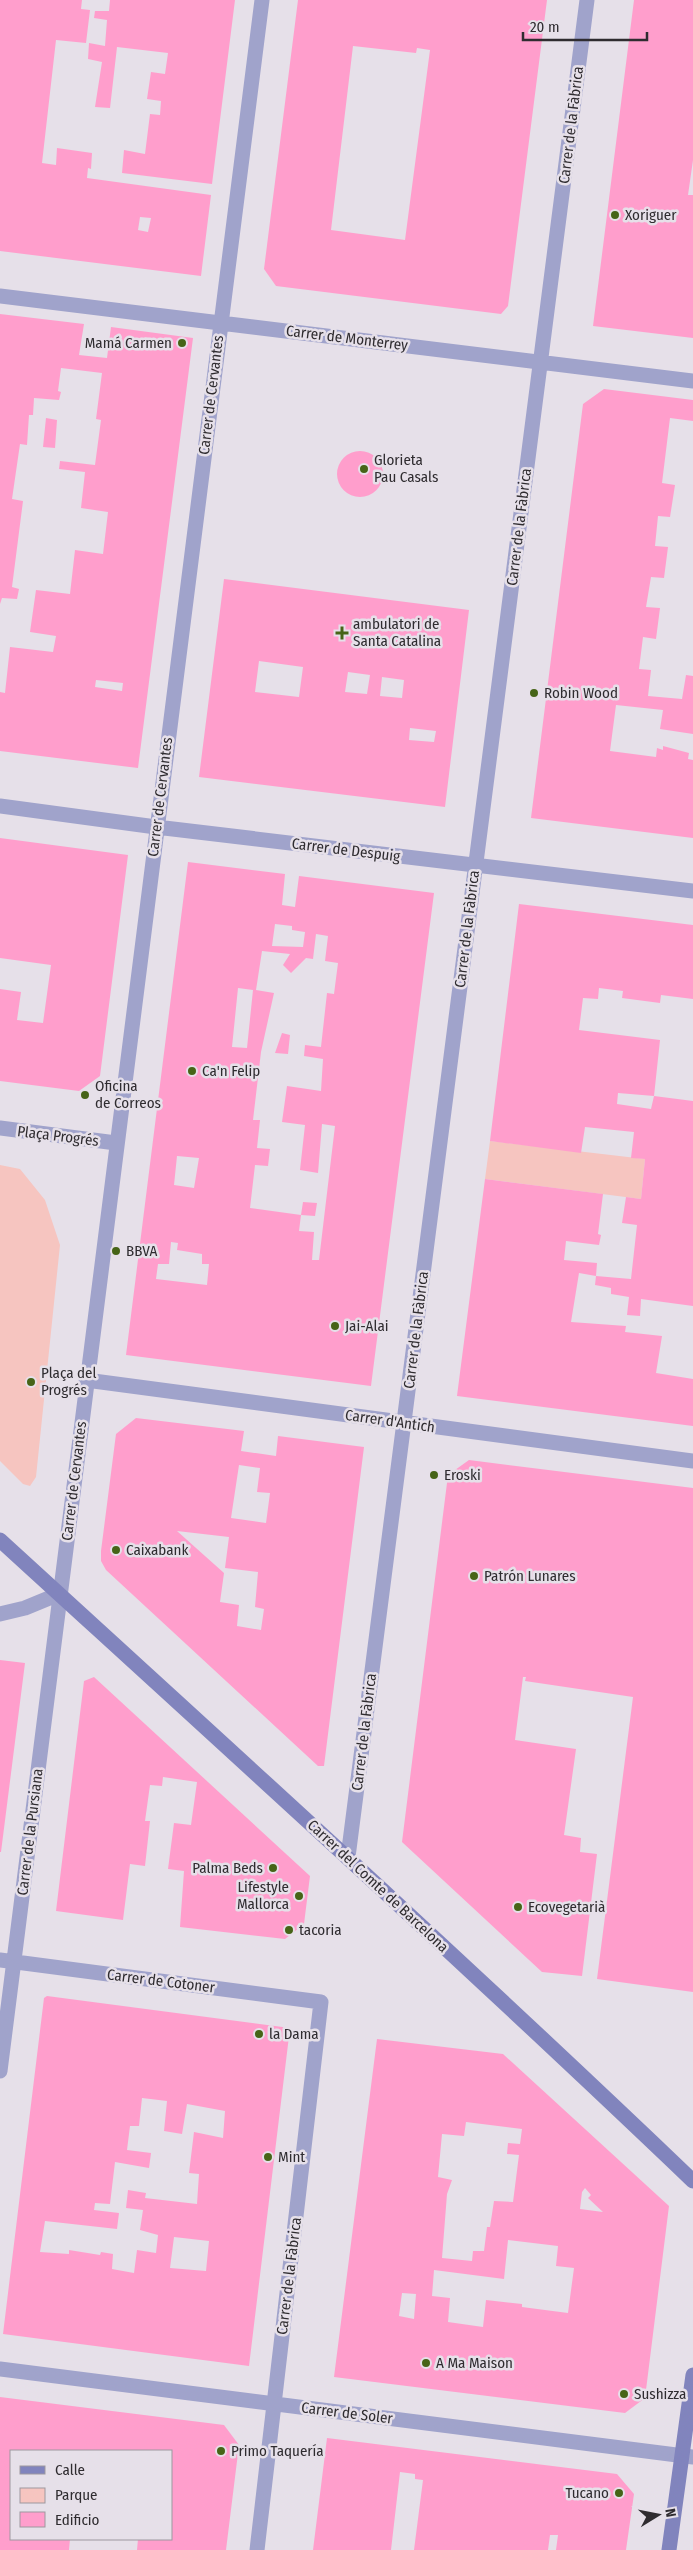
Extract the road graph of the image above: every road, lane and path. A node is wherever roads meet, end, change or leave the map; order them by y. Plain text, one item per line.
1 (262, 0) edge
2 (587, 0) edge
3 (0, 296) edge
4 (221, 322) junction
5 (540, 363) junction
6 (693, 381) edge
7 (0, 806) edge
8 (156, 827) junction
9 (476, 865) junction
10 (693, 891) edge
11 (0, 1128) edge
12 (116, 1143) junction
13 (86, 1380) junction
14 (404, 1423) junction
15 (693, 1461) edge
16 (0, 1540) edge
17 (59, 1594) junction
18 (0, 1614) edge
19 (348, 1857) junction
20 (7, 1961) edge
21 (322, 2002) joint
22 (0, 2071) edge
23 (693, 2181) edge
24 (0, 2369) edge
25 (693, 2375) edge
26 (274, 2404) junction
27 (688, 2456) edge
28 (257, 2550) edge
29 (669, 2550) edge

1 - 4 street, Carrer de Cervantes
2 - 5 street, Carrer de la Fàbrica
3 - 4 street, Carrer de Monterrey
4 - 5 street, Carrer de Monterrey
4 - 8 street, Carrer de Cervantes
5 - 6 street, Carrer de Monterrey
5 - 9 street, Carrer de la Fàbrica
7 - 8 street, Carrer de Despuig
8 - 9 street, Carrer de Despuig
8 - 12 street, Carrer de Cervantes
9 - 10 street, Carrer de Despuig
9 - 14 street, Carrer de la Fàbrica
11 - 12 street, Plaça Progrés
12 - 13 street, Carrer de Cervantes
13 - 14 street, Carrer d'Antich
13 - 17 street, Carrer de Cervantes
14 - 15 street, Carrer d'Antich
14 - 19 street, Carrer de la Fàbrica
16 - 17 street
17 - 18 street
17 - 19 street, Carrer del Comte de Barcelona
17 - 20 street, Carrer de la Pursiana
19 - 23 street, Carrer del Comte de Barcelona
20 - 21 street, Carrer de Cotoner
20 - 22 street, Carrer de la Pursiana
21 - 26 street, Carrer de la Fàbrica
24 - 26 street, Carrer de Soler
25 - 27 street
26 - 27 street, Carrer de Soler
26 - 28 street, Carrer de la Fàbrica
27 - 29 street

